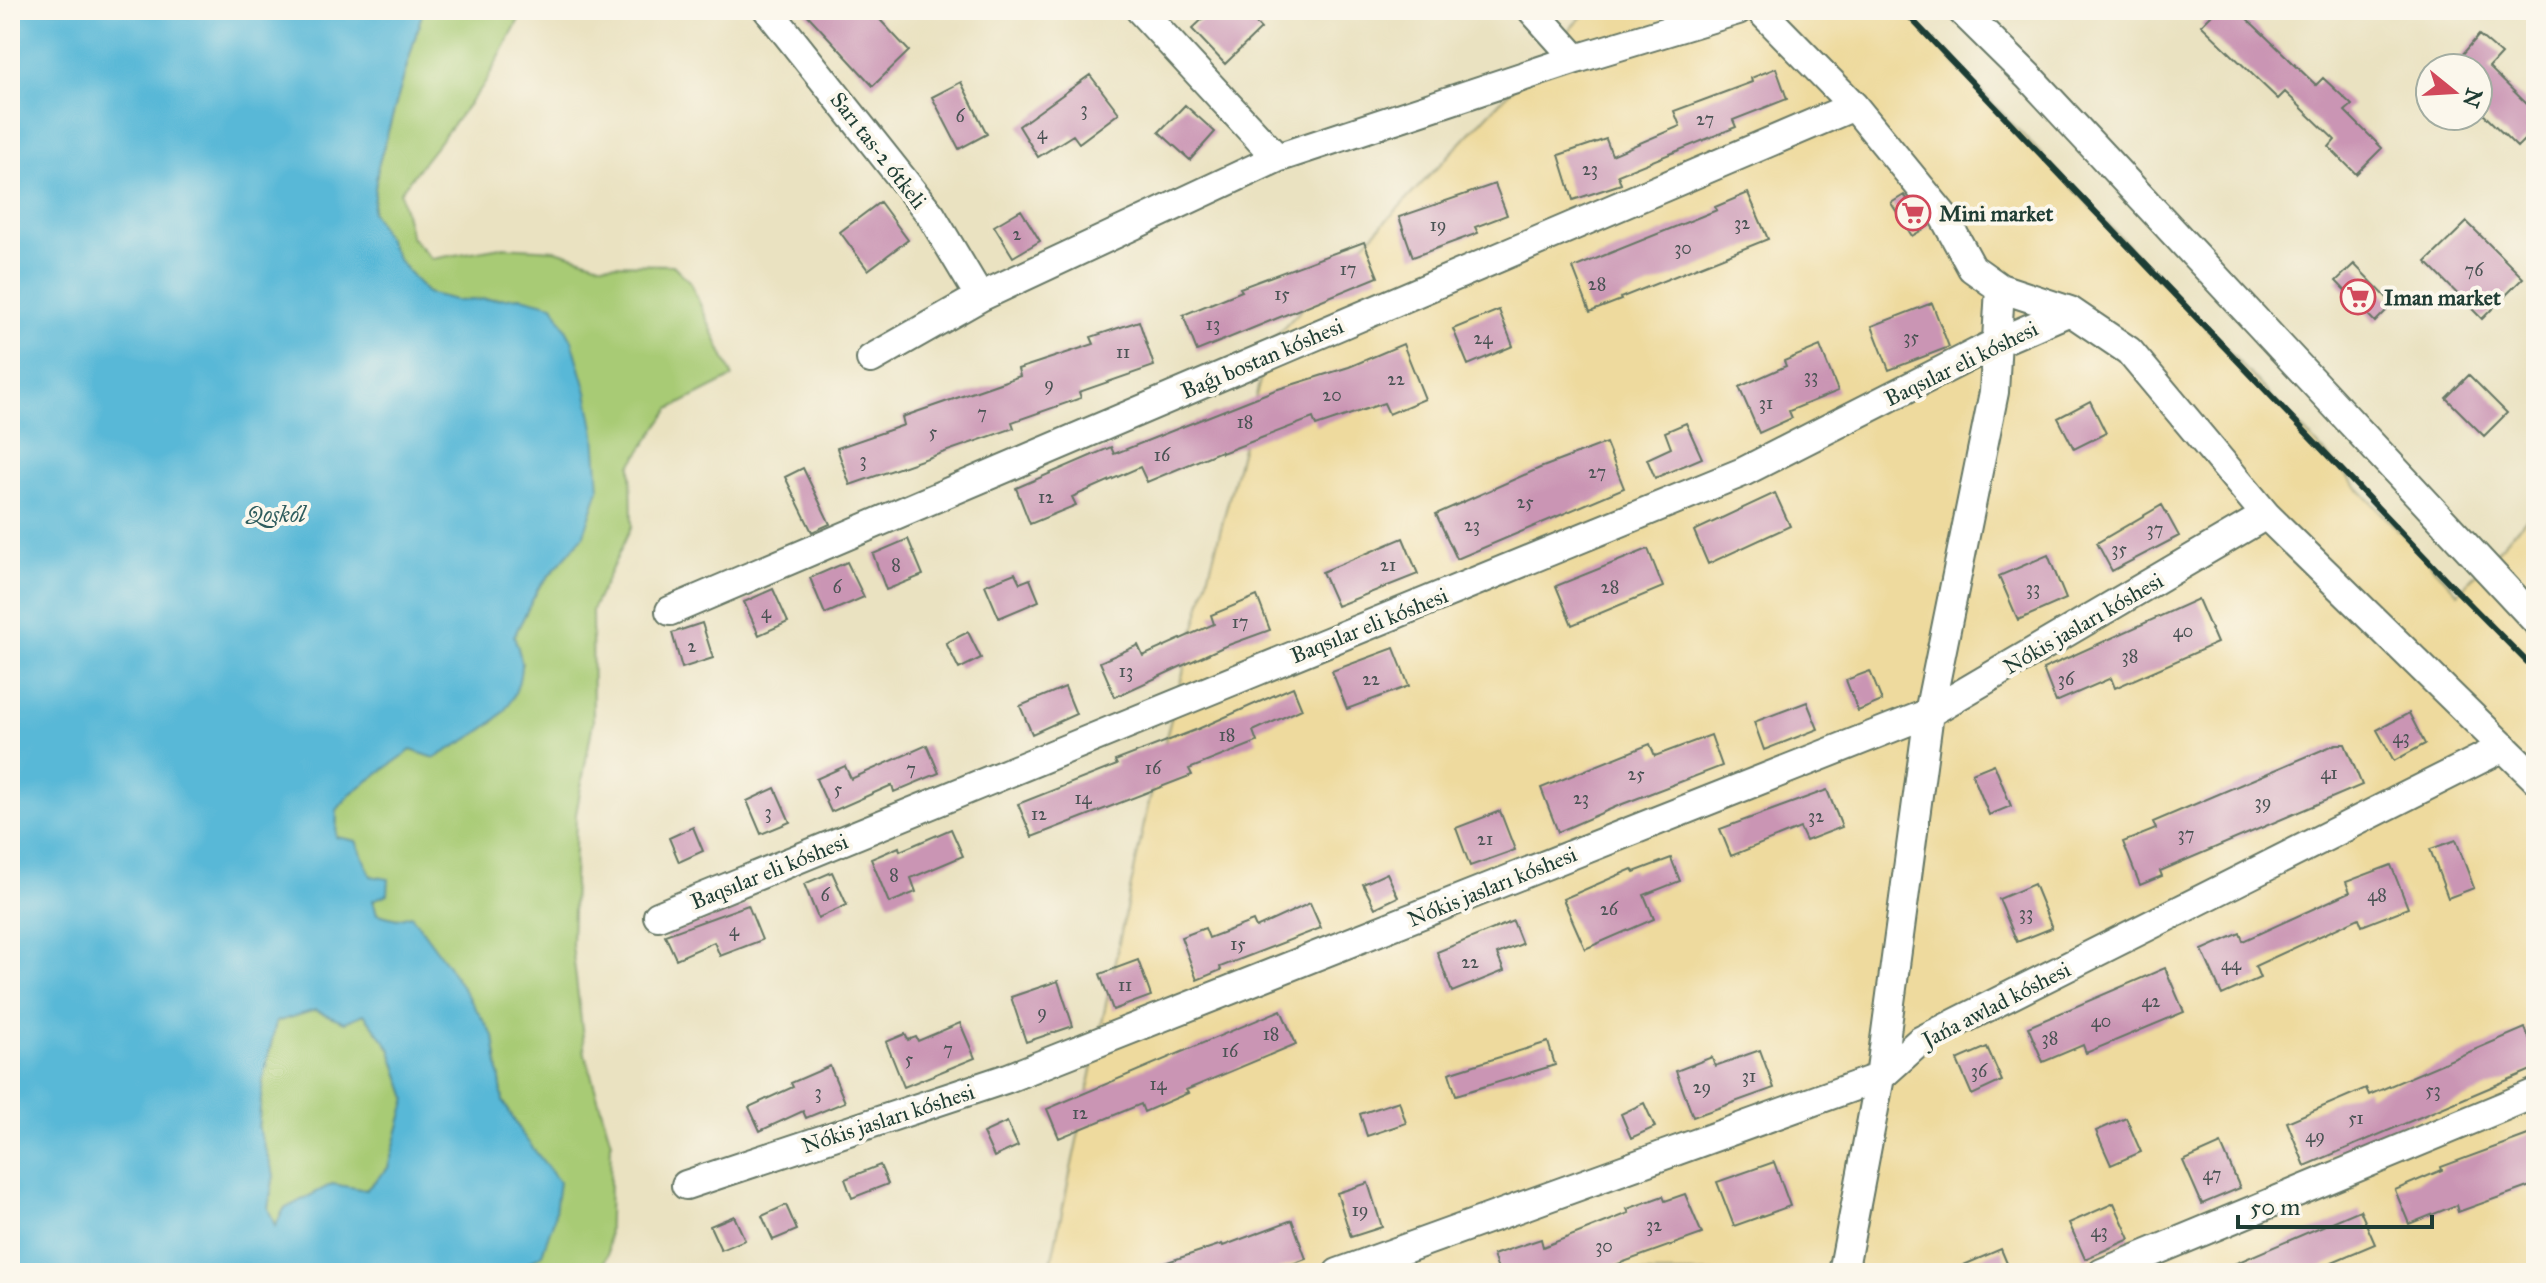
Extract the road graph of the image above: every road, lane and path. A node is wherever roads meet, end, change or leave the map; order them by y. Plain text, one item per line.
1 (768, 10) edge
2 (1140, 10) edge
3 (1532, 10) edge
4 (1738, 10) edge
5 (1760, 10) edge
6 (1961, 10) edge
7 (1576, 59) junction
8 (1854, 106) junction
9 (1277, 158) junction
10 (2000, 288) junction
11 (980, 297) junction
12 (2070, 311) junction
13 (1998, 342) junction
14 (871, 359) dead end
15 (2266, 515) junction
16 (670, 611) dead end
17 (2536, 621) edge
18 (1929, 713) junction
19 (2504, 747) junction
20 (2536, 779) edge
21 (658, 916) dead end
22 (1880, 1077) junction
23 (2536, 1093) edge
24 (686, 1185) dead end
25 (1338, 1273) edge
26 (1843, 1273) edge
27 (2102, 1273) edge

1 - 11 street, Sarı tas-2 ótkeli
2 - 9 street
3 - 7 street
4 - 7 street
5 - 8 street
6 - 17 street
7 - 9 street
8 - 10 street
8 - 16 street, Baǵı bostan kóshesi
9 - 11 street
10 - 12 street
10 - 13 street
11 - 14 street
12 - 13 street, Baqsılar eli kóshesi
12 - 15 street
13 - 18 street
13 - 21 street, Baqsılar eli kóshesi
15 - 18 street, Nókis jasları kóshesi
15 - 19 street
18 - 22 street
18 - 24 street, Nókis jasları kóshesi
19 - 20 street
19 - 22 street, Jańa awlad kóshesi
22 - 25 street, Jańa awlad kóshesi
22 - 26 street
23 - 27 street

